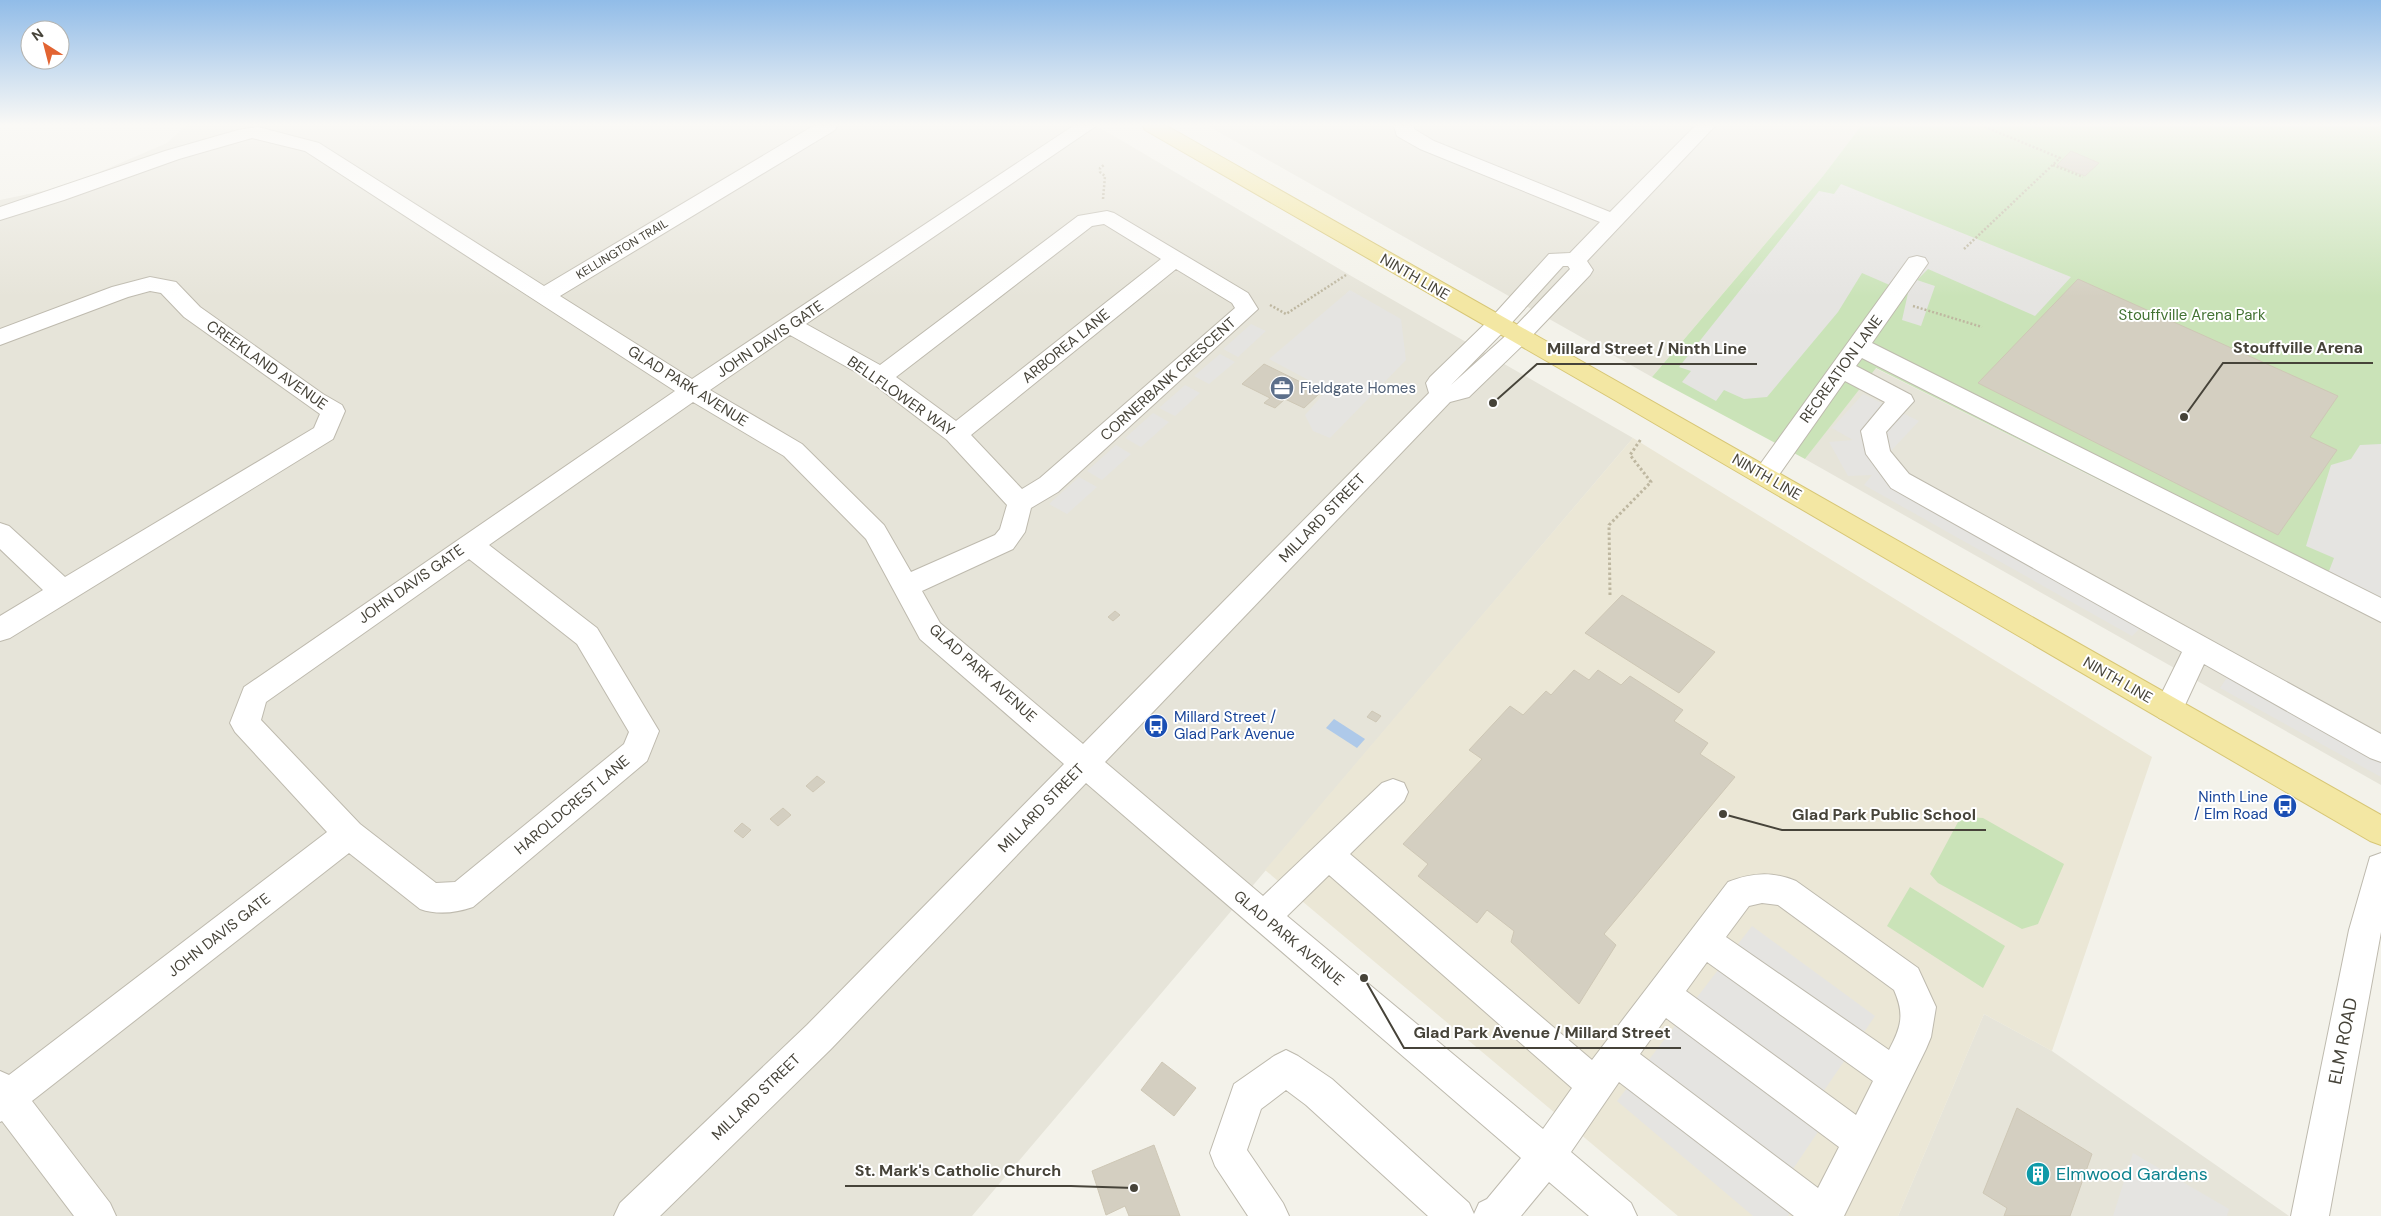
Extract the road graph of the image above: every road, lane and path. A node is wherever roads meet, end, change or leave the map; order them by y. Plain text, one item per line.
1 (94, 183) edge
2 (369, 183) edge
3 (733, 183) edge
4 (1002, 183) edge
5 (1105, 183) edge
6 (1252, 183) edge
7 (1520, 183) edge
8 (1652, 183) edge
9 (2033, 183) edge
10 (0, 214) edge
11 (1107, 217) junction
12 (1615, 221) junction
13 (1964, 249) dead end
14 (1176, 259) junction
15 (1917, 262) dead end
16 (1346, 276) dead end
17 (545, 295) junction
18 (1892, 299) junction
19 (1270, 305) dead end
20 (790, 325) junction
21 (1982, 327) dead end
22 (1509, 329) junction
23 (0, 338) edge
24 (1858, 346) junction
25 (1842, 369) junction
26 (879, 378) junction
27 (693, 391) junction
28 (956, 434) junction
29 (1641, 439) dead end
30 (1765, 476) junction
31 (1020, 503) junction
32 (0, 532) edge
33 (469, 544) junction
34 (905, 586) junction
35 (63, 592) junction
36 (1610, 595) dead end
37 (2381, 611) edge
38 (0, 630) edge
39 (2198, 648) junction
40 (2169, 709) junction
41 (2381, 749) edge
42 (1085, 762) junction
43 (1392, 792) dead end
44 (2381, 831) edge
45 (349, 834) junction
46 (1328, 855) junction
47 (2381, 867) edge
48 (1264, 917) junction
49 (1704, 941) junction
50 (1664, 996) junction
51 (1617, 1058) junction
52 (1896, 1076) junction
53 (1595, 1085) junction
54 (2, 1097) edge
55 (1862, 1142) junction
56 (1547, 1155) junction
57 (2317, 1212) edge
58 (96, 1216) edge
59 (633, 1216) edge
60 (1270, 1216) edge
61 (1456, 1216) edge
62 (1492, 1216) edge
63 (1618, 1216) edge
64 (1824, 1216) edge

1 - 10 street
2 - 17 street, GLAD PARK AVENUE
3 - 17 street, KELLINGTON TRAIL
4 - 20 street, JOHN DAVIS GATE
5 - 11 path
6 - 22 main road, NINTH LINE
7 - 12 street
8 - 12 street, MILLARD STREET
9 - 13 path
11 - 14 street, CORNERBANK CRESCENT
11 - 26 street
12 - 22 street, MILLARD STREET
14 - 28 street, ARBOREA LANE
14 - 31 street, CORNERBANK CRESCENT
15 - 18 street, RECREATION LANE
16 - 19 path
17 - 27 street, GLAD PARK AVENUE
18 - 21 path
18 - 24 street, RECREATION LANE
20 - 26 street, BELLFLOWER WAY
20 - 27 street, JOHN DAVIS GATE
22 - 30 main road, NINTH LINE
22 - 42 street, MILLARD STREET
23 - 35 street, CREEKLAND AVENUE
24 - 25 street, RECREATION LANE
24 - 37 street
25 - 30 street, RECREATION LANE
25 - 39 street
26 - 28 street, BELLFLOWER WAY
27 - 33 street, JOHN DAVIS GATE
27 - 34 street, GLAD PARK AVENUE
28 - 31 street, BELLFLOWER WAY
29 - 36 path
30 - 40 main road, NINTH LINE
31 - 34 street
32 - 35 street
33 - 45 street, JOHN DAVIS GATE
33 - 45 street, HAROLDCREST LANE
34 - 42 street, GLAD PARK AVENUE
35 - 38 street, CREEKLAND AVENUE
39 - 40 street
39 - 41 street
40 - 44 main road, NINTH LINE
42 - 48 street, GLAD PARK AVENUE
42 - 59 street, MILLARD STREET
43 - 46 street
45 - 54 street, JOHN DAVIS GATE
46 - 48 street
46 - 53 street
47 - 57 street, ELM ROAD
48 - 56 street, GLAD PARK AVENUE
49 - 50 street
49 - 52 street
49 - 52 street
50 - 51 street
50 - 55 street
51 - 53 street
51 - 64 street
52 - 55 street
53 - 56 street
54 - 58 street
55 - 64 street
56 - 62 street
56 - 63 street, GLAD PARK AVENUE
60 - 61 street

